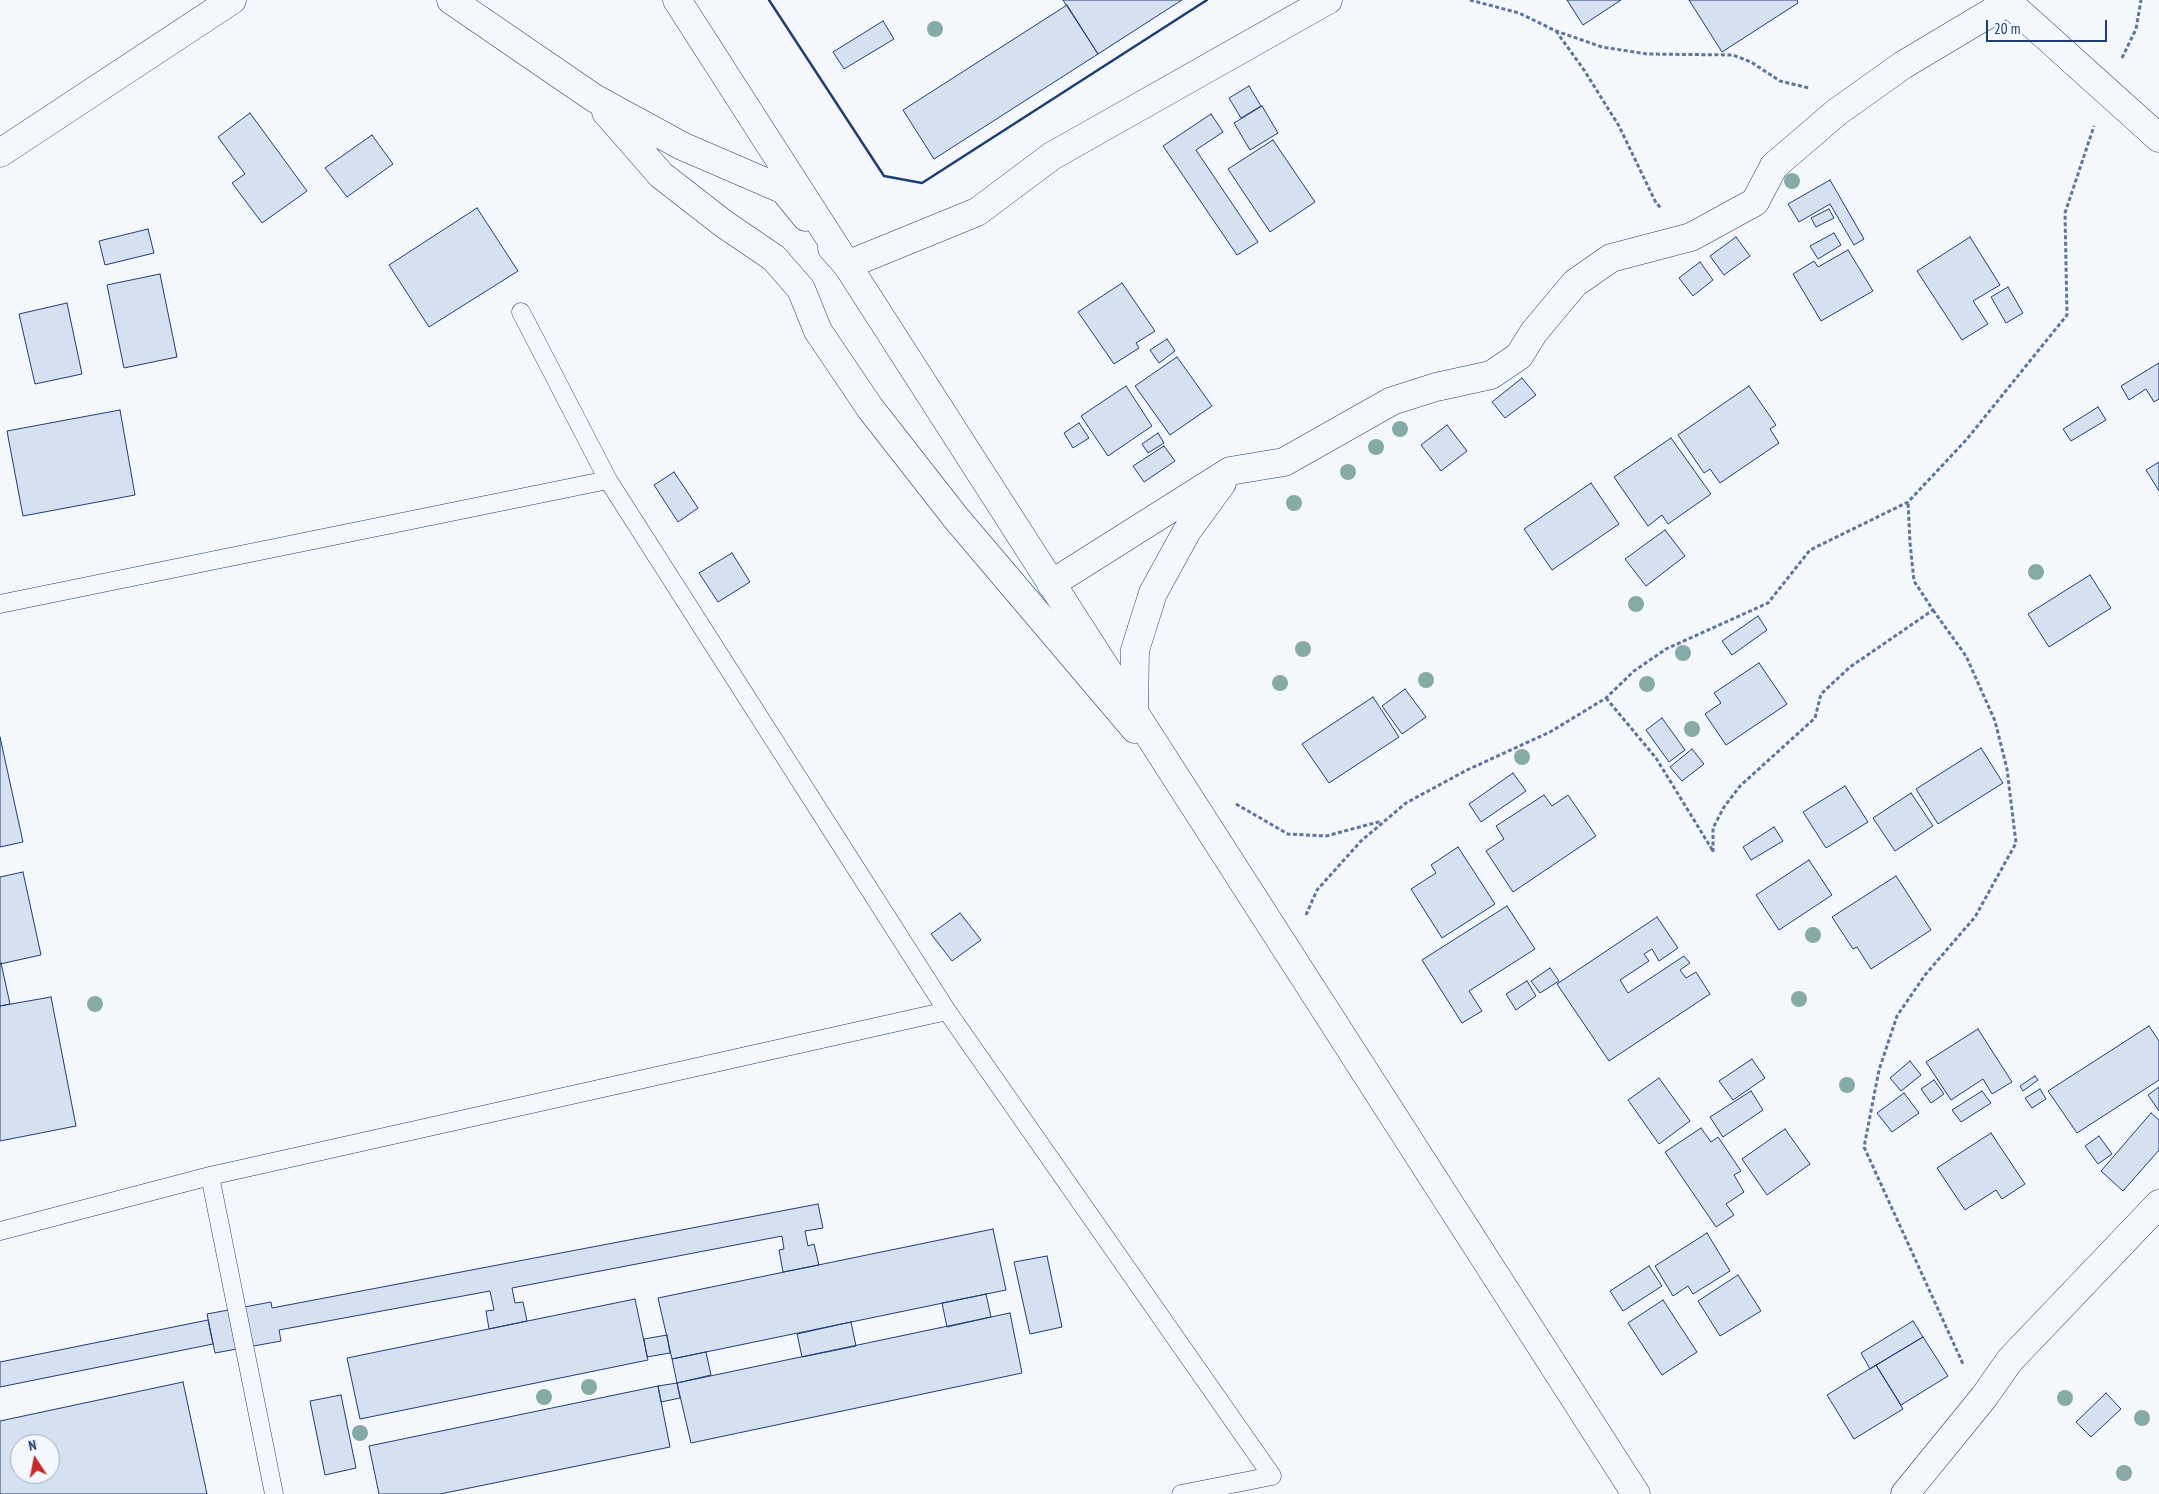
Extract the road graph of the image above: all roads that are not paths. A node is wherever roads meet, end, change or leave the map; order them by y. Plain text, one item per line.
1 (232, 0) edge
2 (451, 0) edge
3 (676, 0) edge
4 (1328, 0) edge
5 (2010, 1) edge
6 (594, 98) junction
7 (2159, 138) edge
8 (0, 153) edge
9 (847, 265) junction
10 (521, 312) dead end
11 (1230, 471) junction
12 (608, 480) junction
13 (1051, 584) junction
14 (0, 604) edge
15 (1134, 713) junction
16 (1162, 757) junction
17 (947, 1011) junction
18 (210, 1176) junction
19 (2159, 1204) edge
20 (0, 1231) edge
21 (274, 1494) edge
22 (1181, 1494) edge
23 (1636, 1494) edge
24 (1905, 1494) edge

1 - 8 street
2 - 6 street
3 - 9 street
4 - 9 street
5 - 7 street
5 - 11 street
6 - 9 street
6 - 16 street
9 - 13 street
10 - 12 lane
11 - 13 street
11 - 15 street
12 - 14 lane
12 - 17 lane
13 - 15 street
15 - 16 street
16 - 23 street
17 - 18 lane
17 - 22 lane
18 - 20 lane
18 - 21 lane
19 - 24 street

